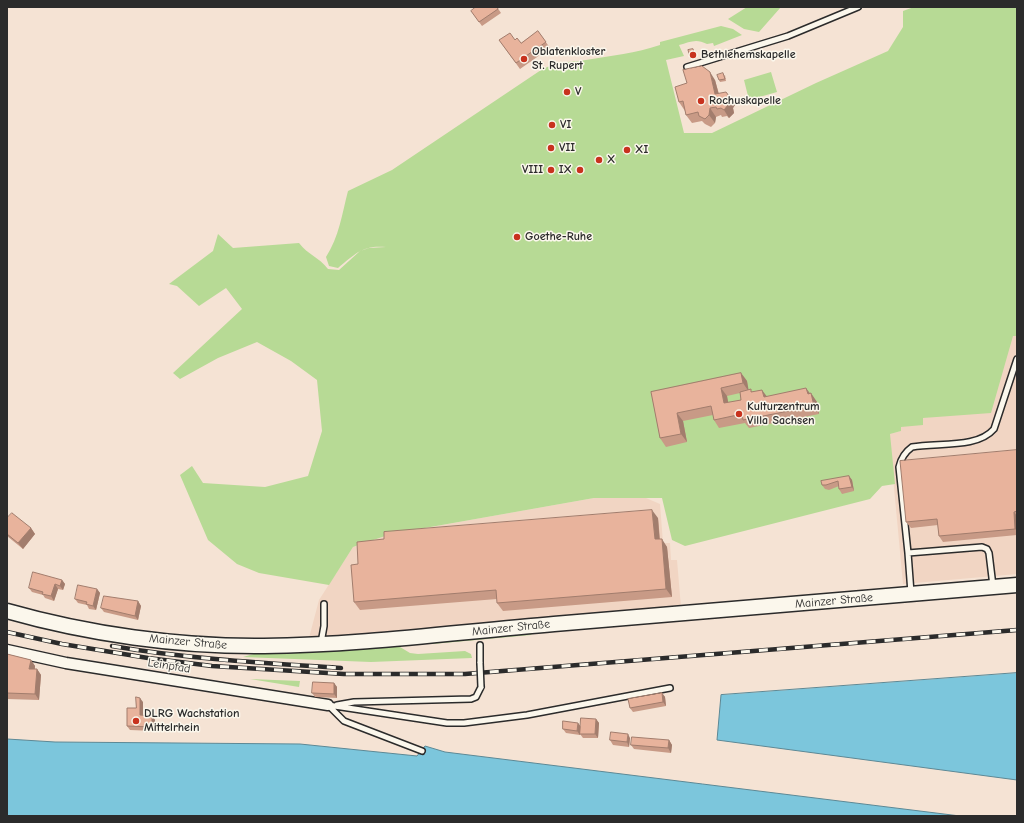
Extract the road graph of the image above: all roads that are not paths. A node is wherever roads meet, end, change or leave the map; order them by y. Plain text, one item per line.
1 (858, 7) edge
2 (686, 67) dead end
3 (1017, 359) edge
4 (908, 553) junction
5 (1017, 585) edge
6 (993, 587) junction
7 (911, 594) junction
8 (324, 604) dead end
9 (7, 611) edge
10 (321, 644) junction
11 (480, 645) dead end
12 (7, 650) edge
13 (670, 688) dead end
14 (328, 705) junction
15 (422, 751) dead end

1 - 2 lane
3 - 4 lane
4 - 6 lane
4 - 7 lane
5 - 6 main road, Mainzer Straße
6 - 7 main road, Mainzer Straße
7 - 10 main road, Mainzer Straße
8 - 10 lane
9 - 10 main road, Mainzer Straße
11 - 14 lane, bridge
12 - 14 street, Leinpfad
13 - 14 lane
14 - 15 lane

